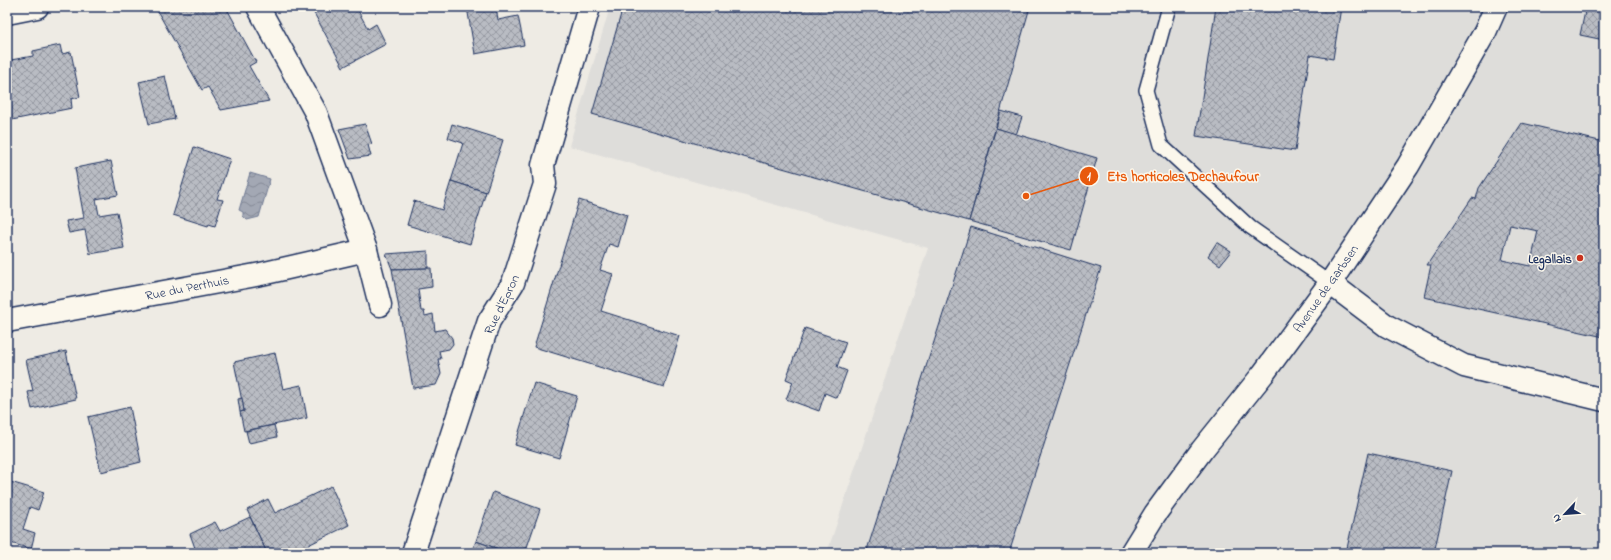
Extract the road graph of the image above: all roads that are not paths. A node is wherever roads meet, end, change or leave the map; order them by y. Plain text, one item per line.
1 (38, 7) edge
2 (258, 7) edge
3 (589, 7) edge
4 (1169, 7) edge
5 (1496, 7) edge
6 (7, 13) edge
7 (366, 250) junction
8 (1330, 282) junction
9 (380, 305) dead end
10 (7, 321) edge
11 (1604, 400) edge
12 (413, 553) edge
13 (1131, 553) edge

1 - 6 street
2 - 7 street
3 - 12 street, Rue d'Epron
4 - 8 lane
5 - 8 street, Avenue de Garbsen
7 - 9 street
7 - 10 street, Rue du Perthuis
8 - 11 street
8 - 13 street, Avenue de Garbsen

